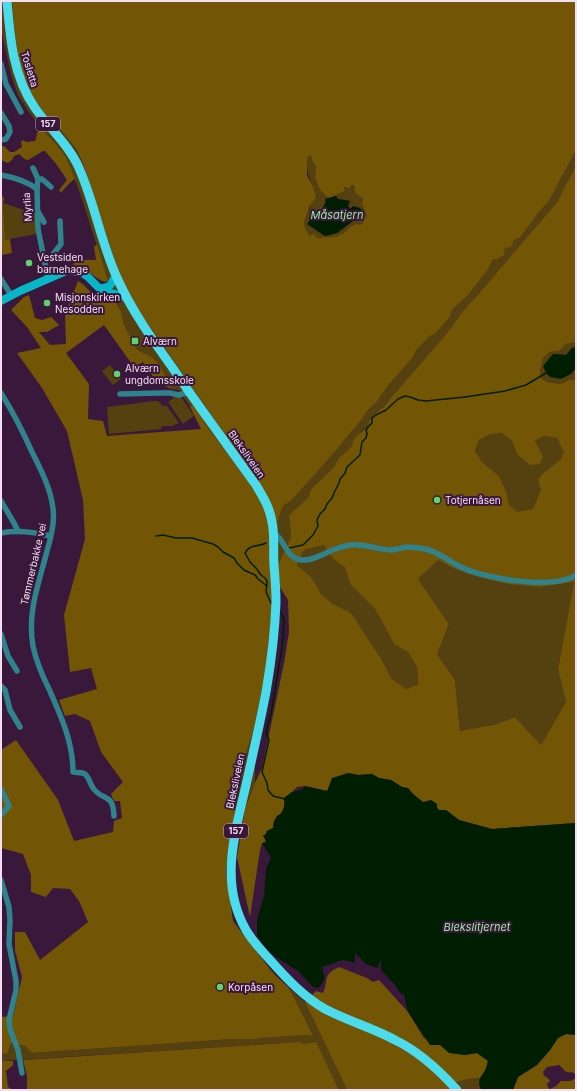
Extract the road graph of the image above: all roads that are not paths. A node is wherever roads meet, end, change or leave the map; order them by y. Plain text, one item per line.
1 (7, 1) edge
2 (1, 64) edge
3 (3, 85) edge
4 (21, 112) dead end
5 (1, 114) edge
6 (1, 140) edge
7 (33, 168) dead end
8 (1, 175) edge
9 (38, 179) junction
10 (51, 188) dead end
11 (37, 189) junction
12 (37, 210) junction
13 (60, 221) dead end
14 (44, 222) dead end
15 (45, 261) junction
16 (116, 275) junction
17 (48, 278) junction
18 (1, 279) edge
19 (94, 283) junction
20 (103, 288) junction
21 (124, 293) junction
22 (11, 295) junction
23 (1, 301) edge
24 (189, 392) junction
25 (1, 393) edge
26 (120, 394) dead end
27 (1, 501) edge
28 (18, 531) junction
29 (1, 533) edge
30 (274, 534) junction
31 (50, 536) junction
32 (576, 574) edge
33 (1, 634) edge
34 (17, 671) dead end
35 (1, 686) edge
36 (20, 727) dead end
37 (1, 789) edge
38 (1, 815) edge
39 (114, 816) dead end
40 (1, 880) edge
41 (22, 1073) dead end
42 (457, 1090) edge

1 - 16 main road, Tosletta / 157
2 - 3 street
3 - 4 street
5 - 6 street
7 - 9 street
8 - 11 street, Myrlia
9 - 10 street
9 - 11 street
11 - 12 street, Myrlia
12 - 14 street
12 - 15 street, Myrlia
13 - 15 street
15 - 17 street, Myrlia
16 - 20 main road
16 - 21 main road, 157
17 - 19 main road
17 - 22 main road
18 - 22 street
19 - 20 main road
19 - 21 main road
20 - 21 main road
21 - 24 main road, Bleksliveien / 157
22 - 23 main road
24 - 26 street
24 - 30 main road, Bleksliveien / 157
25 - 31 street, Tømmerbakke vei
27 - 28 street
28 - 29 street
28 - 31 street
30 - 32 street
30 - 42 main road, Bleksliveien / 157
31 - 39 street, Tømmerbakke vei
33 - 34 street
35 - 36 street
37 - 38 street
40 - 41 street

